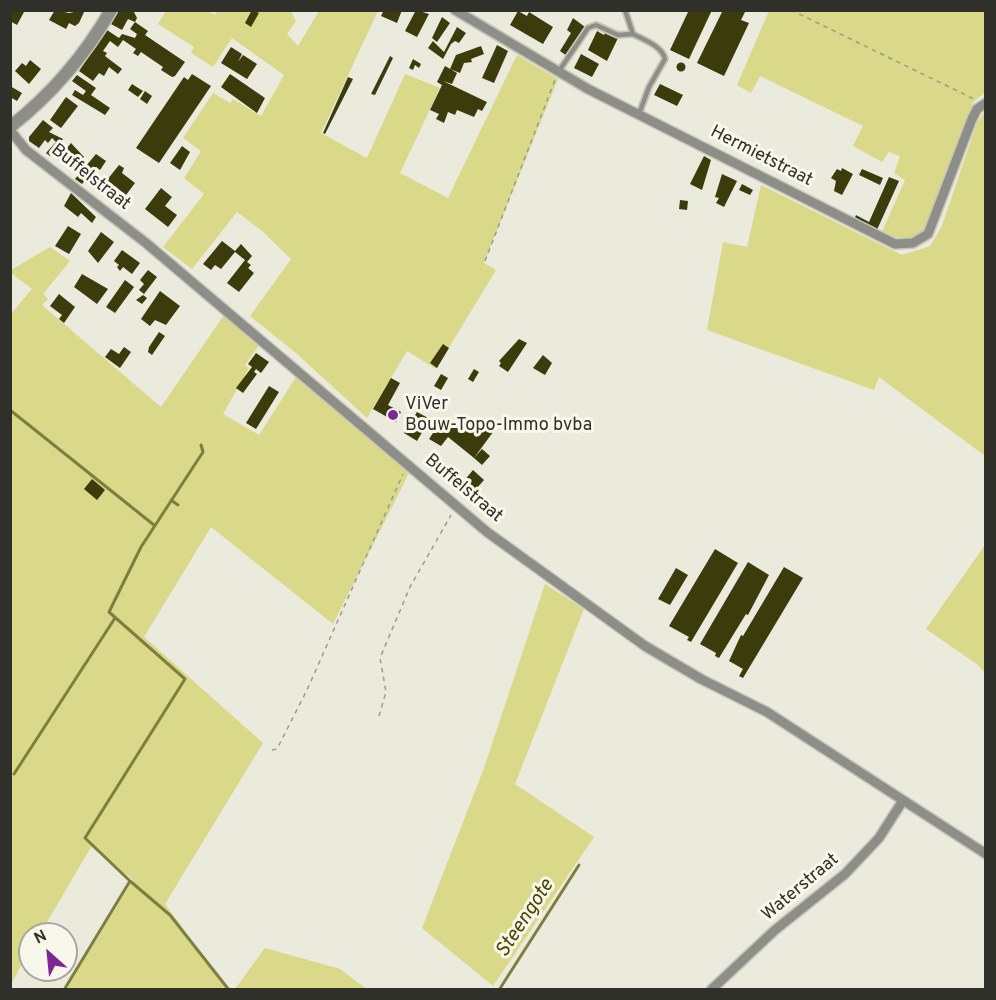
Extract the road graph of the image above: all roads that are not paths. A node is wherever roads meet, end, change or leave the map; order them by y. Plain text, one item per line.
1 (111, 10) edge
2 (455, 10) edge
3 (625, 10) edge
4 (633, 34) junction
5 (558, 72) junction
6 (984, 104) edge
7 (639, 114) junction
8 (10, 129) edge
9 (902, 802) junction
10 (986, 854) edge
11 (711, 990) edge

1 - 8 street
2 - 5 street, Hermietstraat
3 - 4 lane
4 - 5 lane
4 - 7 lane
5 - 7 street, Hermietstraat
6 - 7 street, Hermietstraat
8 - 9 street, Buffelstraat
9 - 10 street, Buffelstraat
9 - 11 street, Waterstraat

